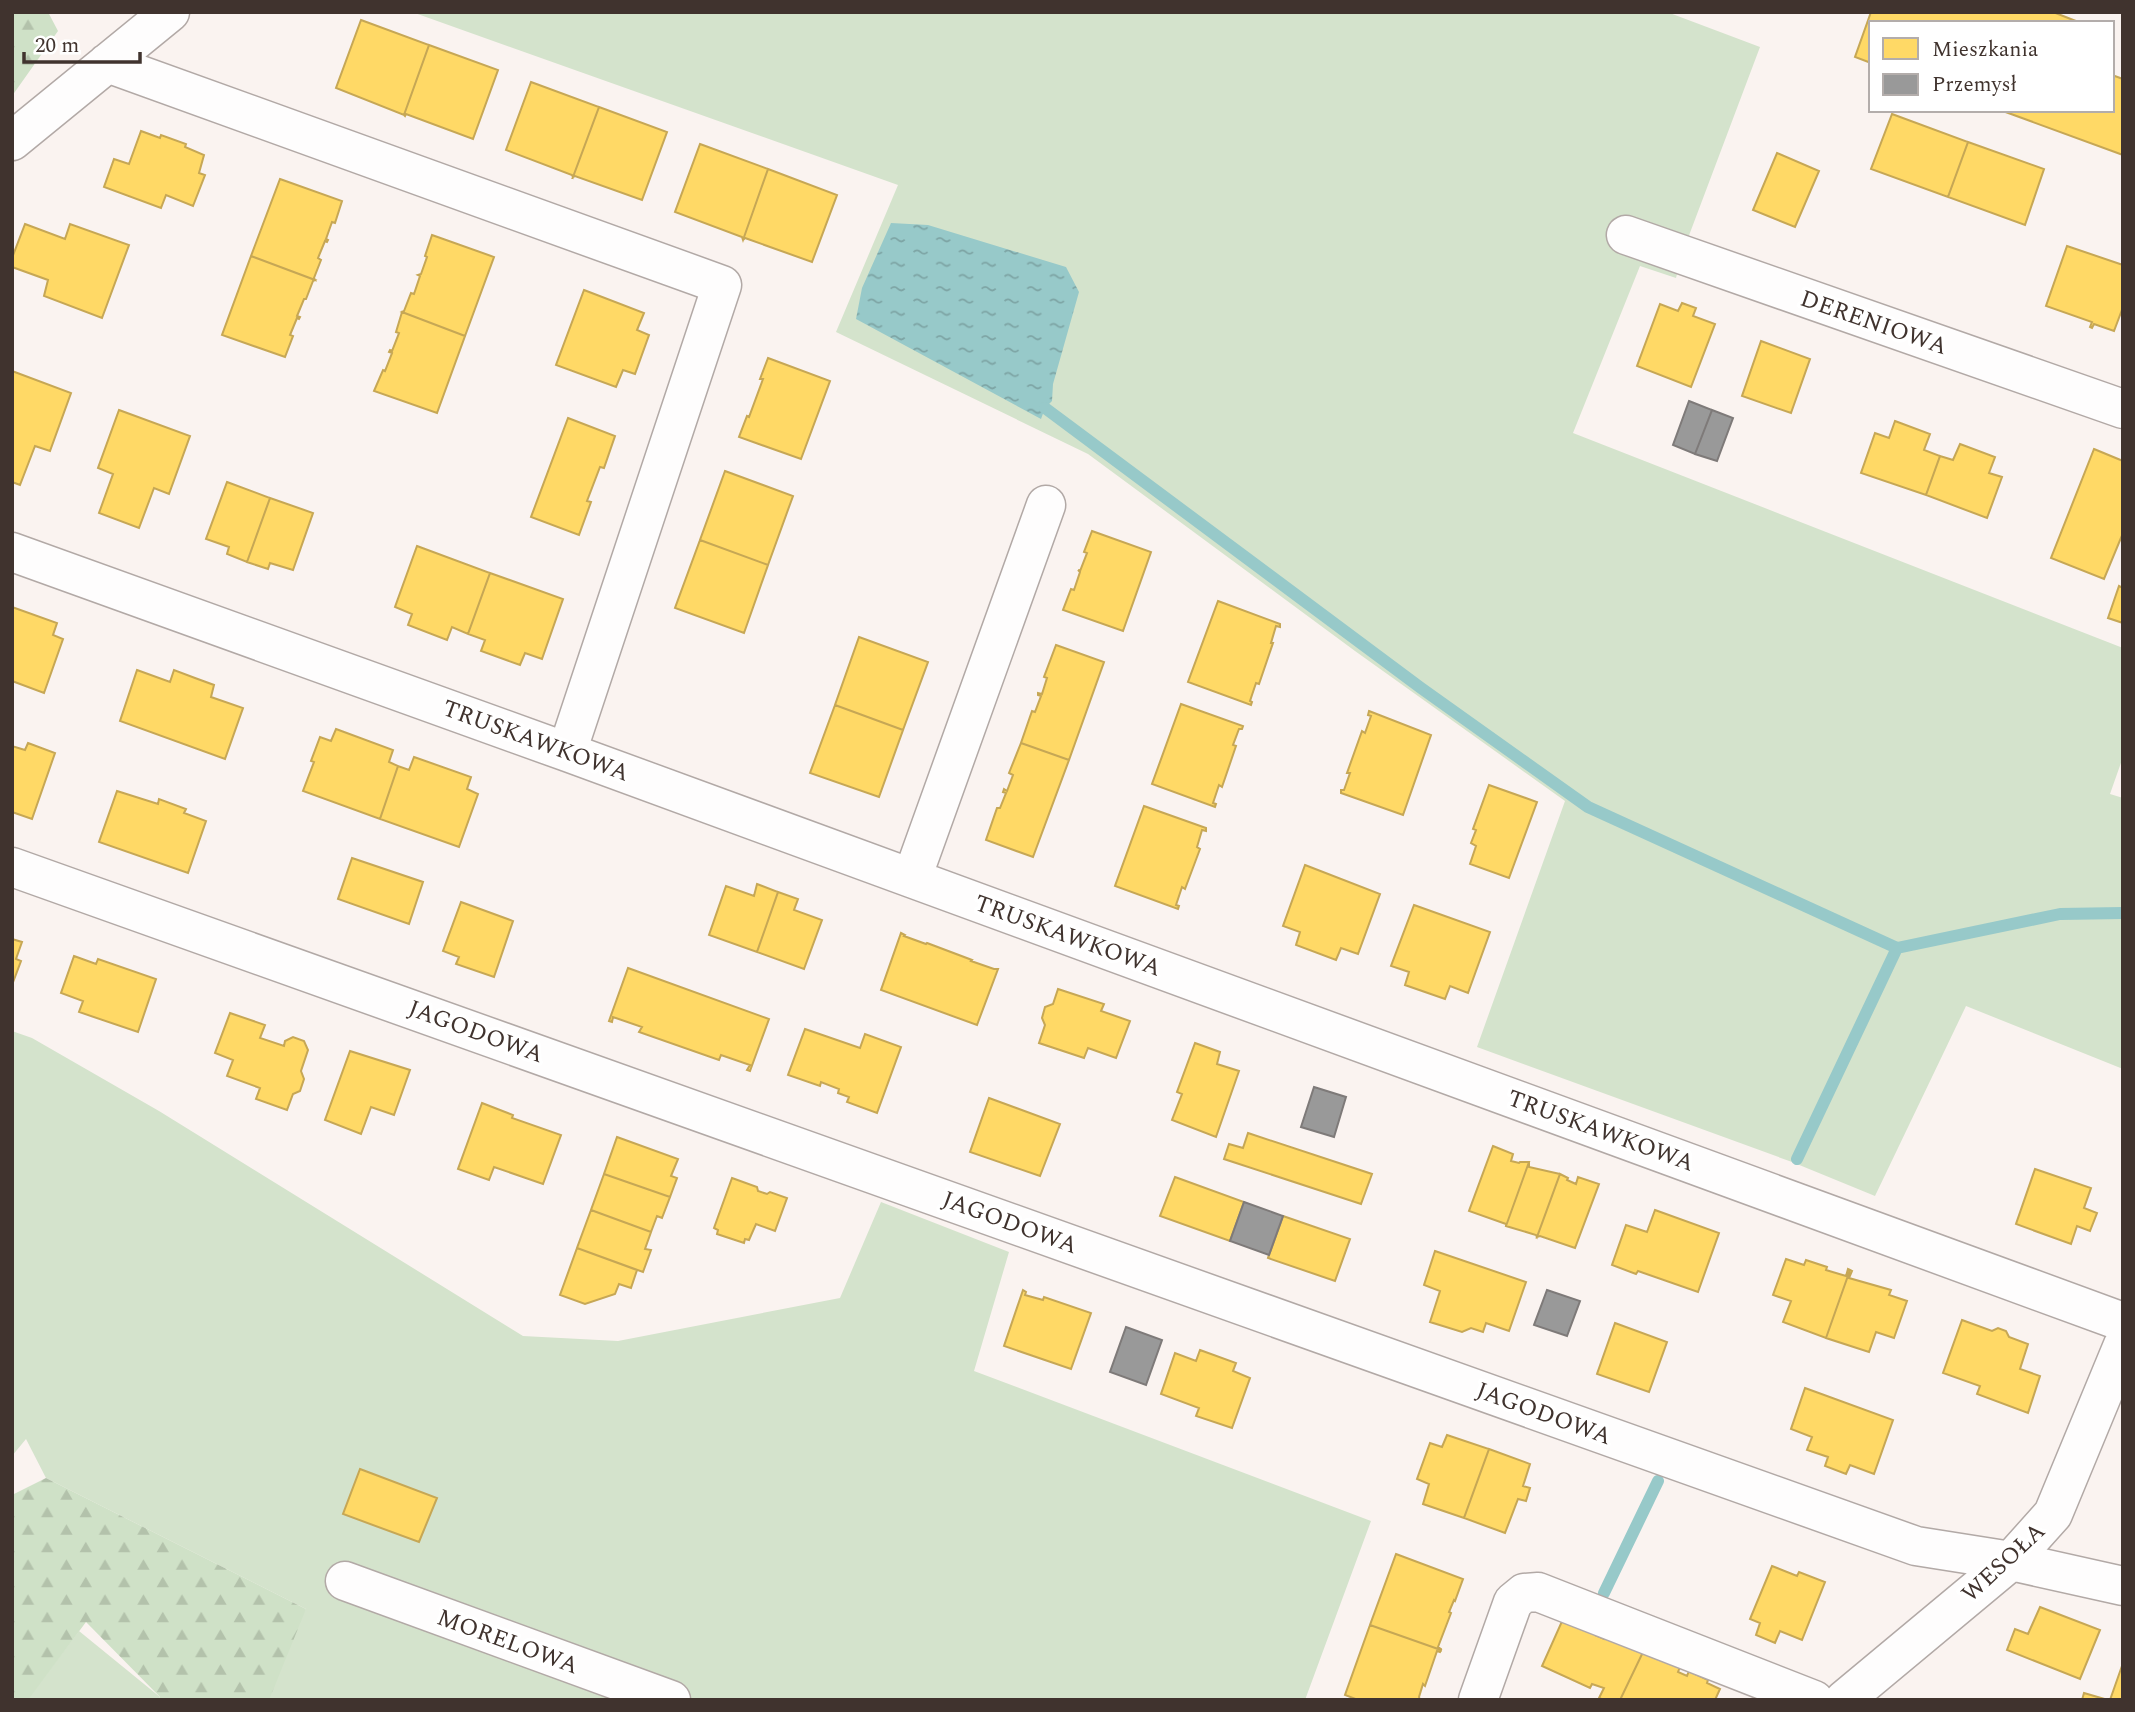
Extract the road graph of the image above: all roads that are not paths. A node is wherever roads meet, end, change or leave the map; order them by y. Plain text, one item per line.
1 (170, 12) edge
2 (107, 63) junction
3 (12, 141) edge
4 (1626, 235) dead end
5 (2123, 409) edge
6 (1046, 505) dead end
7 (12, 552) edge
8 (567, 752) junction
9 (12, 867) edge
10 (912, 878) junction
11 (2123, 1322) edge
12 (2123, 1345) edge
13 (2011, 1561) junction
14 (345, 1581) dead end
15 (2123, 1586) edge
16 (671, 1700) edge
17 (1478, 1700) edge
18 (1814, 1700) edge
19 (1844, 1700) edge

1 - 2 street
2 - 3 street
2 - 8 street
4 - 5 street, DERENIOWA
6 - 10 street
7 - 8 street, TRUSKAWKOWA
8 - 10 street, TRUSKAWKOWA
9 - 13 street, JAGODOWA
10 - 11 street, TRUSKAWKOWA
12 - 13 street, WESOŁA
13 - 15 street, JAGODOWA
13 - 19 street, WESOŁA
14 - 16 street, MORELOWA
17 - 18 street

